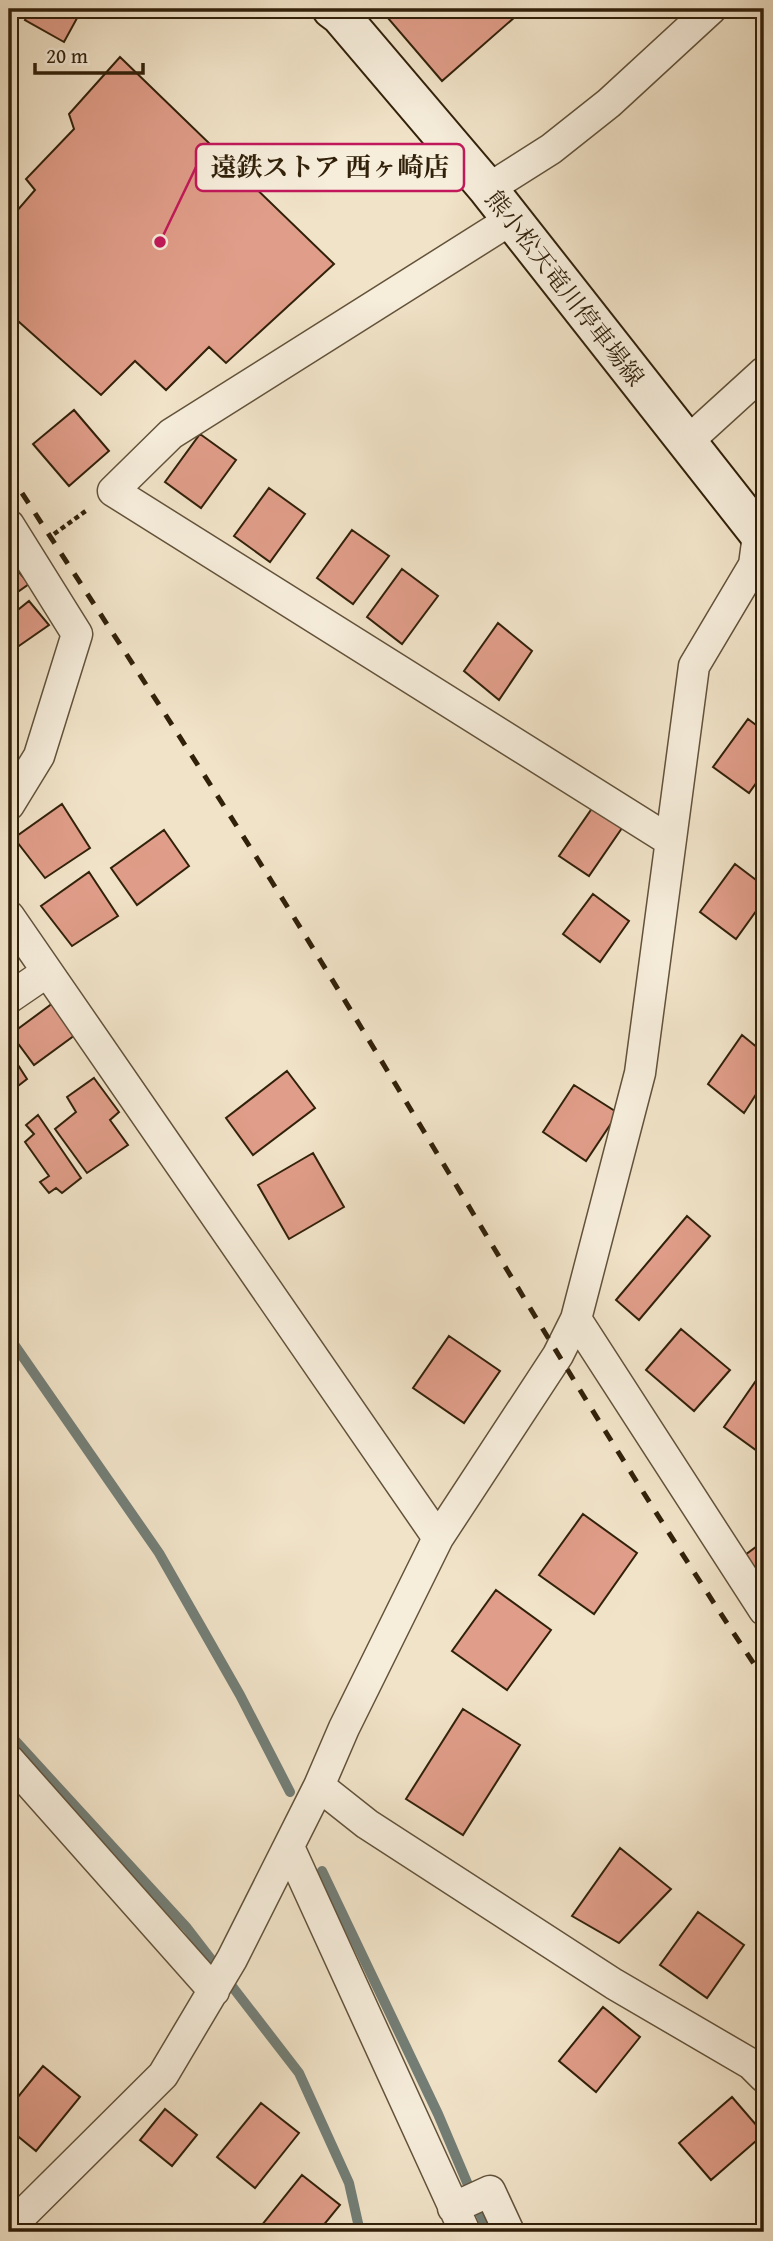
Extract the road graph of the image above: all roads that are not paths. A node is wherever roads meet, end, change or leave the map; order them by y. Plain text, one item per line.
1 (711, 9) edge
2 (339, 11) edge
3 (488, 189) junction
4 (512, 219) junction
5 (764, 372) edge
6 (686, 443) junction
7 (9, 525) edge
8 (762, 535) edge
9 (9, 805) edge
10 (669, 840) junction
11 (9, 916) edge
12 (47, 972) junction
13 (9, 998) edge
14 (576, 1319) junction
15 (438, 1538) junction
16 (764, 1610) edge
17 (9, 1760) edge
18 (319, 1786) junction
19 (289, 1847) junction
20 (214, 1992) junction
21 (764, 2077) edge
22 (458, 2215) edge
23 (9, 2228) edge
24 (509, 2232) edge

1 - 3 street
2 - 3 main road, 熊小松天竜川停車場線
3 - 4 main road, 熊小松天竜川停車場線
4 - 6 main road, 熊小松天竜川停車場線
4 - 10 street
5 - 6 street
6 - 8 main road, 熊小松天竜川停車場線
7 - 9 street
8 - 10 street
10 - 14 street
11 - 12 street
12 - 13 street
12 - 15 street
14 - 15 street
14 - 16 street
15 - 18 street
17 - 20 street
18 - 19 street
18 - 21 street
19 - 20 street
19 - 22 street
20 - 23 street
22 - 24 street

